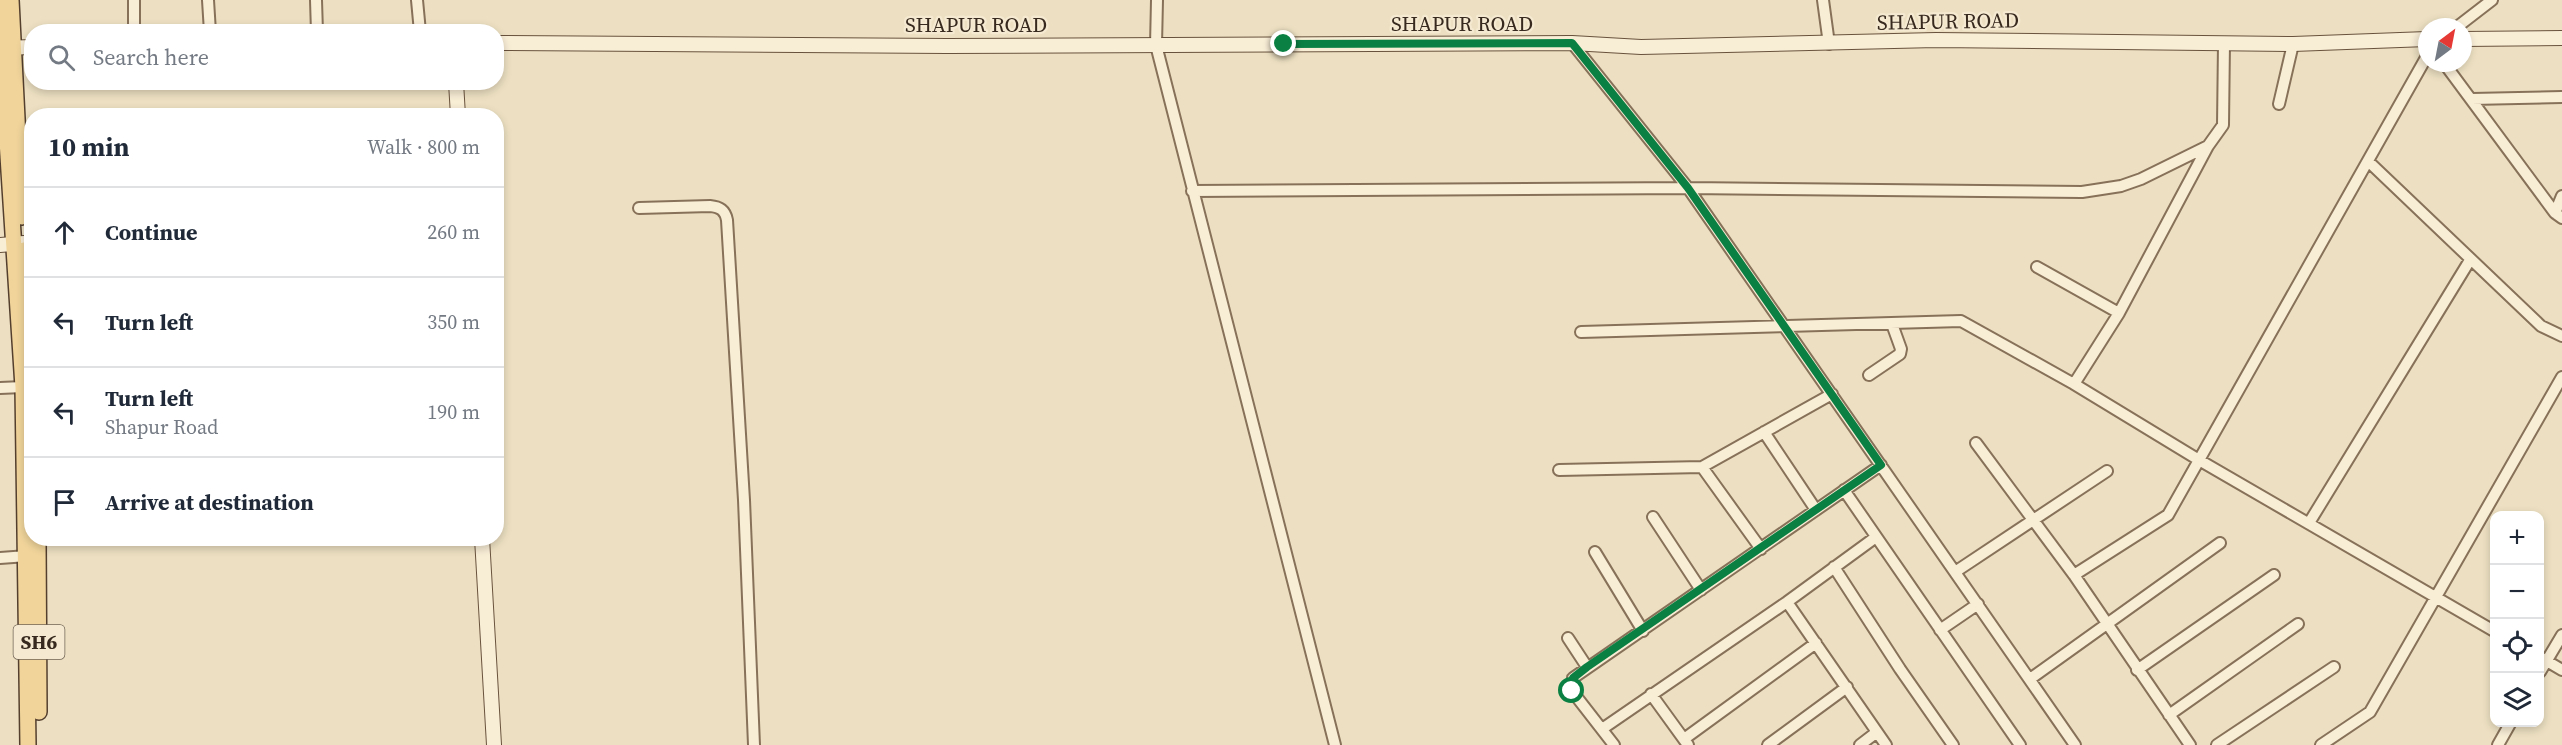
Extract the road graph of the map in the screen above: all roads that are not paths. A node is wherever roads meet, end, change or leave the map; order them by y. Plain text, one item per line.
1 (0, 0) edge
2 (11, 0) edge
3 (134, 0) edge
4 (208, 0) edge
5 (316, 0) edge
6 (417, 0) edge
7 (1157, 0) edge
8 (1823, 0) edge
9 (2492, 0) edge
10 (2469, 18) edge
11 (134, 24) edge
12 (210, 24) edge
13 (317, 24) edge
14 (419, 24) edge
15 (2562, 38) edge
16 (2418, 39) edge
17 (2472, 39) edge
18 (1572, 43) junction
19 (2224, 43) junction
20 (504, 44) edge
21 (1829, 44) junction
22 (2293, 44) junction
23 (1156, 45) junction
24 (24, 47) edge
25 (7, 48) edge
26 (2418, 72) edge
27 (2451, 72) edge
28 (456, 90) edge
29 (2562, 97) edge
30 (2472, 99) junction
31 (2279, 104) dead end
32 (458, 108) edge
33 (2208, 146) junction
34 (2369, 162) junction
35 (1688, 188) junction
36 (1192, 191) junction
37 (2562, 196) edge
38 (639, 208) dead end
39 (2558, 215) edge
40 (13, 244) edge
41 (2470, 260) junction
42 (2037, 267) dead end
43 (24, 300) edge
44 (2119, 313) junction
45 (1892, 324) junction
46 (1785, 327) junction
47 (1581, 332) dead end
48 (2562, 336) edge
49 (1869, 375) dead end
50 (2562, 377) edge
51 (2074, 384) junction
52 (23, 387) junction
53 (0, 388) edge
54 (1832, 394) junction
55 (24, 429) edge
56 (1764, 432) junction
57 (1976, 443) dead end
58 (2199, 460) junction
59 (1881, 465) junction
60 (1702, 467) junction
61 (1560, 470) dead end
62 (2107, 471) dead end
63 (1844, 490) junction
64 (1816, 510) junction
65 (1653, 517) dead end
66 (2034, 520) junction
67 (2309, 523) junction
68 (1876, 537) junction
69 (2220, 543) dead end
70 (27, 546) edge
71 (38, 546) edge
72 (482, 546) edge
73 (1761, 549) junction
74 (1595, 552) dead end
75 (27, 556) junction
76 (0, 558) edge
77 (1834, 567) junction
78 (1955, 572) junction
79 (2074, 574) junction
80 (2274, 575) dead end
81 (1701, 590) junction
82 (2434, 596) junction
83 (1787, 602) junction
84 (1978, 604) junction
85 (2106, 623) junction
86 (2298, 624) dead end
87 (2490, 629) edge
88 (1940, 630) junction
89 (1643, 631) junction
90 (2562, 635) edge
91 (1568, 638) dead end
92 (1816, 643) junction
93 (2544, 658) edge
94 (2544, 660) edge
95 (1587, 667) junction
96 (2334, 667) dead end
97 (2138, 670) junction
98 (2562, 670) edge
99 (2030, 679) junction
100 (1847, 687) junction
101 (1651, 694) junction
102 (2169, 715) junction
103 (2509, 727) edge
104 (1602, 729) junction
105 (1877, 732) junction
106 (1686, 742) edge
107 (2070, 743) edge
108 (28, 745) edge
109 (39, 745) edge
110 (494, 745) edge
111 (754, 745) edge
112 (1335, 745) edge
113 (1614, 745) edge
114 (1768, 745) edge
115 (1860, 745) edge
116 (1887, 745) edge
117 (1953, 745) edge
118 (2020, 745) edge
119 (2190, 745) edge
120 (2217, 745) edge
121 (2321, 745) edge
122 (2498, 745) edge

1 - 25 main road, SH6
2 - 25 main road, SH6
3 - 11 street
4 - 12 street
5 - 13 street
6 - 14 street
7 - 23 street
8 - 21 street
9 - 10 street
15 - 17 street
16 - 22 street, SHAPUR ROAD
18 - 21 street, SHAPUR ROAD
18 - 23 street, SHAPUR ROAD
18 - 35 street
19 - 21 street, SHAPUR ROAD
19 - 22 street, SHAPUR ROAD
19 - 33 street
20 - 23 street, SHAPUR ROAD
22 - 31 street
23 - 36 street
24 - 25 street
25 - 40 main road, SH6
26 - 34 street
27 - 30 street
28 - 32 street
29 - 30 street
30 - 39 street
33 - 35 street
33 - 44 street
34 - 41 street
34 - 58 street
35 - 36 street
35 - 46 street
36 - 112 street
37 - 39 street
38 - 111 street
40 - 43 main road, SH6
40 - 52 main road, SH6
41 - 48 street
41 - 67 street
42 - 44 street
44 - 51 street
45 - 46 street
45 - 49 street
45 - 51 street
46 - 47 street
46 - 54 street
50 - 82 street
51 - 58 street
52 - 53 street
52 - 55 main road, SH6
54 - 56 street
54 - 59 street
56 - 60 street
56 - 64 street
57 - 66 street
58 - 67 street
58 - 79 street
59 - 63 street
59 - 78 street
60 - 61 street
60 - 73 street
62 - 66 street
63 - 64 street
63 - 68 street
64 - 73 street
65 - 81 street
66 - 78 street
66 - 79 street
67 - 82 street
68 - 77 street
68 - 88 street
69 - 85 street
70 - 75 main road, SH6
71 - 109 main road, SH6
72 - 110 street
73 - 81 street
74 - 89 street
75 - 76 street
75 - 108 main road, SH6
77 - 83 street
77 - 117 street
78 - 84 street
79 - 85 street
80 - 97 street
81 - 89 street
82 - 87 street
82 - 121 street
83 - 92 street
83 - 101 street
84 - 88 street
84 - 99 street
85 - 97 street
85 - 99 street
86 - 102 street
88 - 118 street
89 - 95 street
90 - 93 street
91 - 95 street
92 - 100 street
92 - 106 street
94 - 98 street
95 - 104 street
96 - 120 street
97 - 102 street
99 - 107 street
100 - 105 street
100 - 114 street
101 - 104 street
101 - 106 street
102 - 119 street
103 - 122 street
104 - 113 street
105 - 115 street
105 - 116 street

